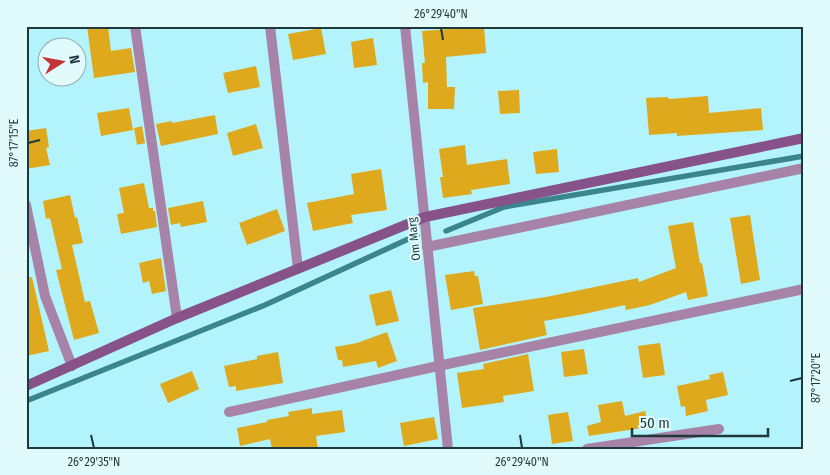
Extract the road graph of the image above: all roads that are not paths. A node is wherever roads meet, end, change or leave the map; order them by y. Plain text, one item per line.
1 (135, 26) edge
2 (270, 26) edge
3 (404, 26) edge
4 (804, 138) edge
5 (804, 168) edge
6 (26, 205) edge
7 (424, 217) junction
8 (427, 246) junction
9 (298, 269) junction
10 (804, 289) edge
11 (177, 318) junction
12 (72, 366) junction
13 (438, 366) junction
14 (26, 386) edge
15 (229, 412) dead end
16 (719, 429) dead end
17 (448, 449) edge
18 (587, 449) edge

1 - 11 street
2 - 9 street
3 - 7 street, Om Marg
4 - 7 street
5 - 8 street
6 - 12 street
7 - 8 street, Om Marg
7 - 9 street
8 - 13 street, Om Marg
9 - 11 street
10 - 13 street
11 - 12 street
12 - 14 street
13 - 15 street
13 - 17 street, Om Marg
16 - 18 street

